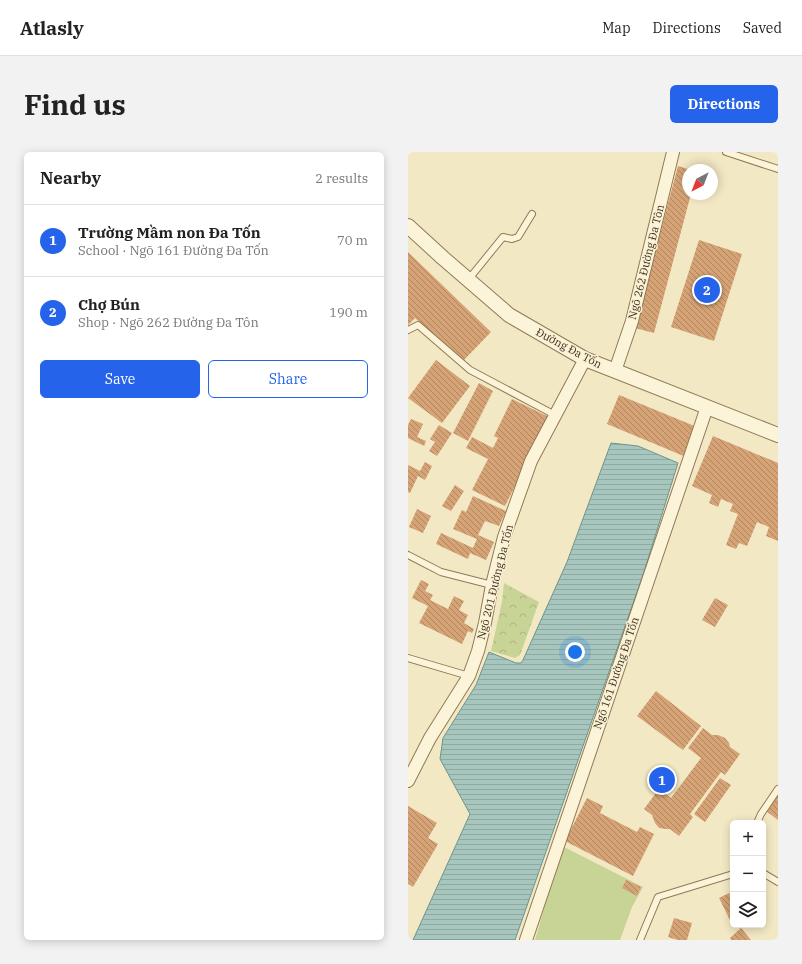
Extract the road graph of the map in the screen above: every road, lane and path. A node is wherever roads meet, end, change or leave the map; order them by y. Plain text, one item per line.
1 (673, 152) edge
2 (726, 152) edge
3 (778, 169) edge
4 (532, 214) dead end
5 (408, 226) edge
6 (468, 280) junction
7 (408, 330) edge
8 (585, 359) junction
9 (615, 371) junction
10 (707, 407) junction
11 (556, 415) junction
12 (778, 435) edge
13 (408, 555) edge
14 (492, 585) junction
15 (408, 658) edge
16 (469, 676) junction
17 (408, 781) edge
18 (778, 788) edge
19 (758, 820) edge
20 (730, 875) edge
21 (766, 876) edge
22 (778, 882) edge
23 (526, 940) edge
24 (640, 940) edge

1 - 9 street, Ngõ 262 Đường Đa Tôn
2 - 3 lane
4 - 6 lane
5 - 6 street, Đường Đa Tốn
6 - 8 street, Đường Đa Tốn
7 - 11 lane
8 - 9 street, Đường Đa Tốn
8 - 11 street, Ngõ 201 Đường Đa Tốn
9 - 10 street, Đường Đa Tốn
10 - 12 street, Đường Đa Tốn
10 - 23 street, Ngõ 161 Đường Đa Tốn
11 - 14 street, Ngõ 201 Đường Đa Tốn
13 - 14 lane
14 - 16 street, Ngõ 201 Đường Đa Tốn
15 - 16 lane
16 - 17 street, Ngõ 201 Đường Đa Tốn
18 - 19 lane
20 - 24 lane
21 - 22 lane

